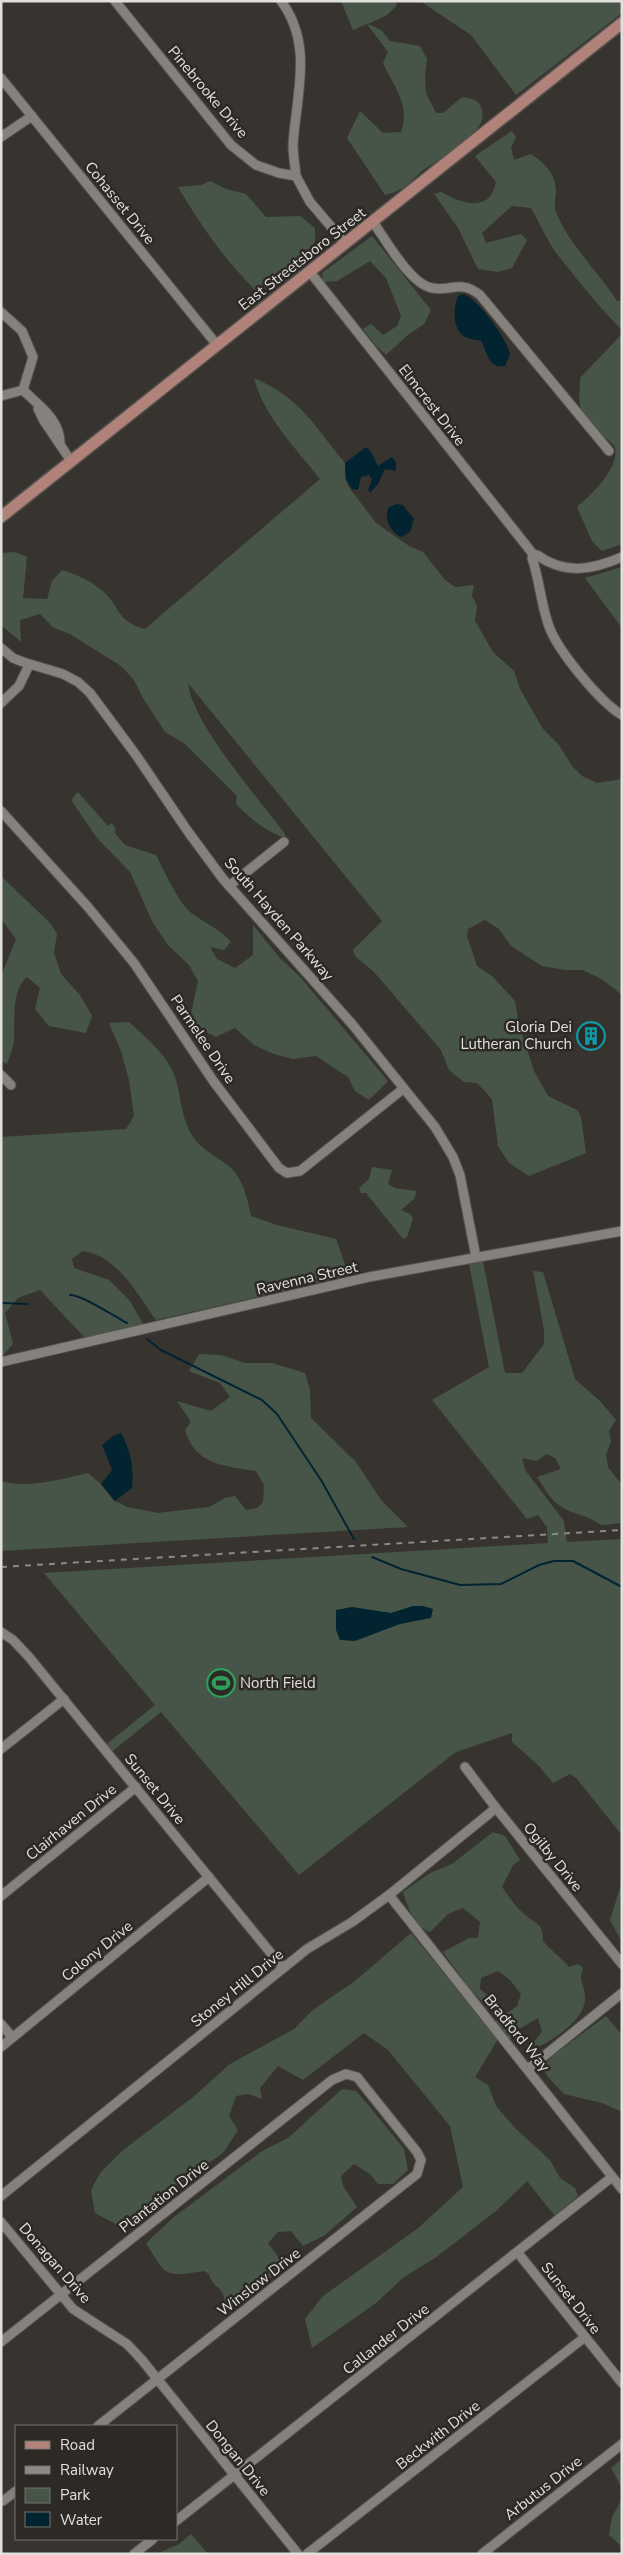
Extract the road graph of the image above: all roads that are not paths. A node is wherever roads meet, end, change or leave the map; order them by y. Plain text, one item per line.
1 (116, 1) edge
2 (281, 1) edge
3 (622, 23) edge
4 (1, 78) edge
5 (32, 116) junction
6 (1, 136) edge
7 (296, 176) junction
8 (373, 222) junction
9 (345, 243) junction
10 (310, 272) junction
11 (1, 312) edge
12 (217, 345) junction
13 (23, 390) junction
14 (1, 396) edge
15 (609, 451) dead end
16 (71, 461) junction
17 (1, 517) edge
18 (533, 554) junction
19 (622, 558) edge
20 (1, 648) edge
21 (29, 665) junction
22 (1, 703) edge
23 (622, 716) edge
24 (1, 811) edge
25 (284, 842) dead end
26 (229, 886) junction
27 (1, 1075) edge
28 (11, 1085) dead end
29 (403, 1089) junction
30 (622, 1231) edge
31 (476, 1257) junction
32 (1, 1362) edge
33 (1, 1632) edge
34 (64, 1699) junction
35 (1, 1749) edge
36 (465, 1767) dead end
37 (136, 1787) junction
38 (496, 1808) junction
39 (210, 1877) junction
40 (389, 1895) junction
41 (1, 1896) edge
42 (622, 1964) edge
43 (283, 1968) junction
44 (622, 1993) edge
45 (1, 2024) edge
46 (12, 2038) junction
47 (1, 2046) edge
48 (528, 2069) junction
49 (417, 2152) joint
50 (612, 2178) junction
51 (622, 2189) edge
52 (1, 2196) edge
53 (1, 2222) edge
54 (518, 2253) junction
55 (61, 2295) junction
56 (585, 2337) junction
57 (1, 2342) edge
58 (157, 2379) junction
59 (622, 2383) edge
60 (99, 2425) edge
61 (622, 2444) edge
62 (234, 2476) junction
63 (15, 2492) edge
64 (3, 2501) dead end
65 (178, 2519) edge
66 (152, 2540) edge
67 (134, 2554) edge
68 (298, 2554) edge
69 (308, 2554) edge
70 (482, 2554) edge

1 - 7 street, Pinebrooke Drive
2 - 7 street
3 - 8 main road, East Streetsboro Street
4 - 5 street, Cohasset Drive
5 - 6 street
5 - 12 street, Cohasset Drive
7 - 9 street
8 - 9 main road, East Streetsboro Street
8 - 15 street
9 - 10 main road, East Streetsboro Street
10 - 12 main road, East Streetsboro Street
10 - 18 street, Elmcrest Drive
11 - 13 street
12 - 16 main road, East Streetsboro Street
13 - 14 street
13 - 16 street
16 - 17 main road, East Streetsboro Street
18 - 19 street, Elmcrest Drive
18 - 23 street, Elmcrest Drive
20 - 21 street, South Hayden Parkway
21 - 22 street
21 - 26 street, South Hayden Parkway
24 - 29 street, Parmelee Drive
25 - 26 street
26 - 29 street, South Hayden Parkway
27 - 28 street
29 - 31 street, South Hayden Parkway
30 - 31 street, Ravenna Street
31 - 32 street, Ravenna Street
33 - 34 street, Sunset Drive
34 - 35 street
34 - 37 street, Sunset Drive
36 - 38 street, Ogilby Drive
37 - 39 street, Sunset Drive
37 - 41 street, Clairhaven Drive
38 - 40 street, Stoney Hill Drive
38 - 42 street, Ogilby Drive
39 - 43 street, Sunset Drive
39 - 46 street, Colony Drive
40 - 43 street, Stoney Hill Drive
40 - 48 street, Bradford Way
43 - 52 street, Stoney Hill Drive
44 - 48 street
45 - 46 street
46 - 47 street, Colony Drive
48 - 50 street, Bradford Way
49 - 55 street, Plantation Drive
49 - 58 street, Winslow Drive
50 - 51 street, Bradford Way
50 - 54 street, Callander Drive
53 - 55 street, Donagan Drive
54 - 56 street, Sunset Drive
54 - 62 street, Callander Drive
55 - 57 street, Plantation Drive
55 - 58 street, Donagan Drive
56 - 59 street, Sunset Drive
56 - 69 street, Beckwith Drive
58 - 60 street, Winslow Drive
58 - 62 street, Dongan Drive
61 - 70 street, Arbutus Drive
62 - 65 street, Callander Drive
62 - 68 street, Dongan Drive
63 - 64 street
66 - 67 street

